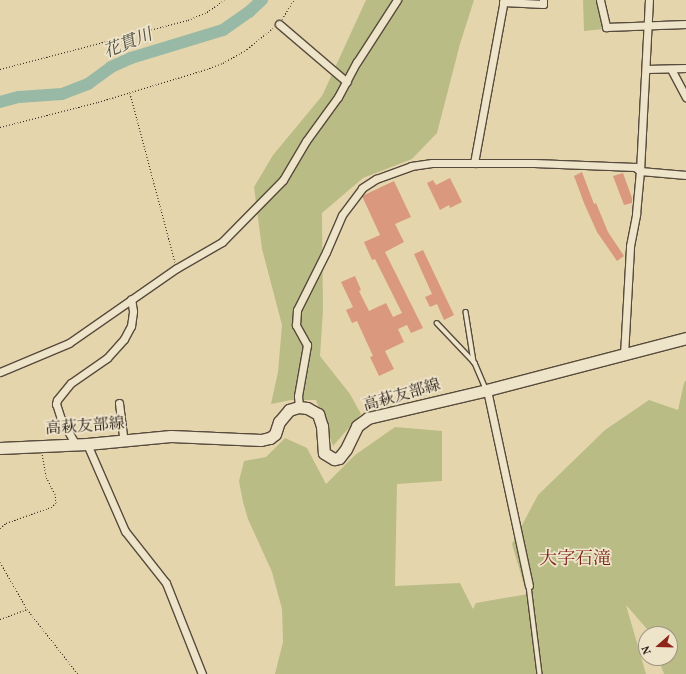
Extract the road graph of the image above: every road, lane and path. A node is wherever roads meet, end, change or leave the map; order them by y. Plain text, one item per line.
1 (224, 0) edge
2 (294, 0) edge
3 (397, 0) edge
4 (543, 0) edge
5 (600, 0) edge
6 (649, 0) edge
7 (504, 1) edge
8 (279, 24) junction
9 (686, 24) edge
10 (649, 25) junction
11 (686, 68) edge
12 (646, 69) junction
13 (671, 69) junction
14 (0, 70) edge
15 (347, 82) junction
16 (130, 93) junction
17 (686, 97) edge
18 (0, 127) edge
19 (474, 163) junction
20 (640, 171) junction
21 (686, 174) edge
22 (177, 268) junction
23 (132, 299) junction
24 (466, 312) dead end
25 (437, 323) dead end
26 (686, 338) edge
27 (624, 355) junction
28 (475, 363) junction
29 (0, 372) edge
30 (487, 390) junction
31 (119, 403) dead end
32 (299, 407) junction
33 (124, 441) junction
34 (81, 444) junction
35 (39, 447) junction
36 (0, 448) edge
37 (0, 528) edge
38 (0, 562) edge
39 (529, 586) joint
40 (28, 609) junction
41 (0, 619) edge
42 (78, 674) edge
43 (202, 674) edge
44 (540, 674) edge

1 - 14 path
2 - 8 path
3 - 15 street
4 - 7 street
5 - 10 street
6 - 10 street
7 - 19 street
8 - 15 street
8 - 16 path
9 - 10 street
10 - 12 street
11 - 13 street
12 - 13 street
12 - 20 street
13 - 17 street
15 - 22 street
16 - 18 path
16 - 22 path
19 - 20 street
19 - 32 street
20 - 21 street
20 - 27 street
22 - 23 street
23 - 29 street
23 - 34 street
24 - 28 lane
25 - 28 lane
26 - 27 main road, 高萩友部線
27 - 30 main road, 高萩友部線
28 - 30 lane
30 - 32 main road, 高萩友部線
30 - 39 street
31 - 33 street
32 - 33 main road, 高萩友部線
33 - 34 main road, 高萩友部線
34 - 35 main road, 高萩友部線
34 - 43 street
35 - 36 main road, 高萩友部線
35 - 37 path
38 - 40 path
39 - 44 lane
40 - 41 path
40 - 42 path

